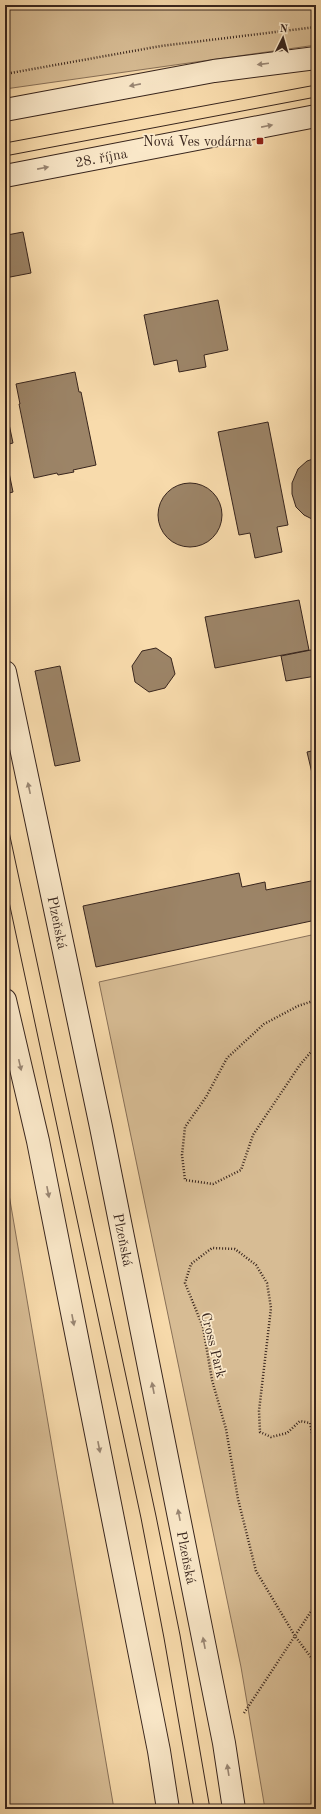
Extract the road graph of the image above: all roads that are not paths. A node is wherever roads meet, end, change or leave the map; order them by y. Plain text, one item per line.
1 (316, 58) edge
2 (5, 110) edge
3 (316, 116) edge
4 (5, 176) edge
5 (5, 672) edge
6 (5, 1000) edge
7 (168, 1809) edge
8 (234, 1809) edge

1 -> 2 main road
4 -> 3 main road, 28. října
8 -> 5 main road, Plzeňská
6 -> 7 main road

